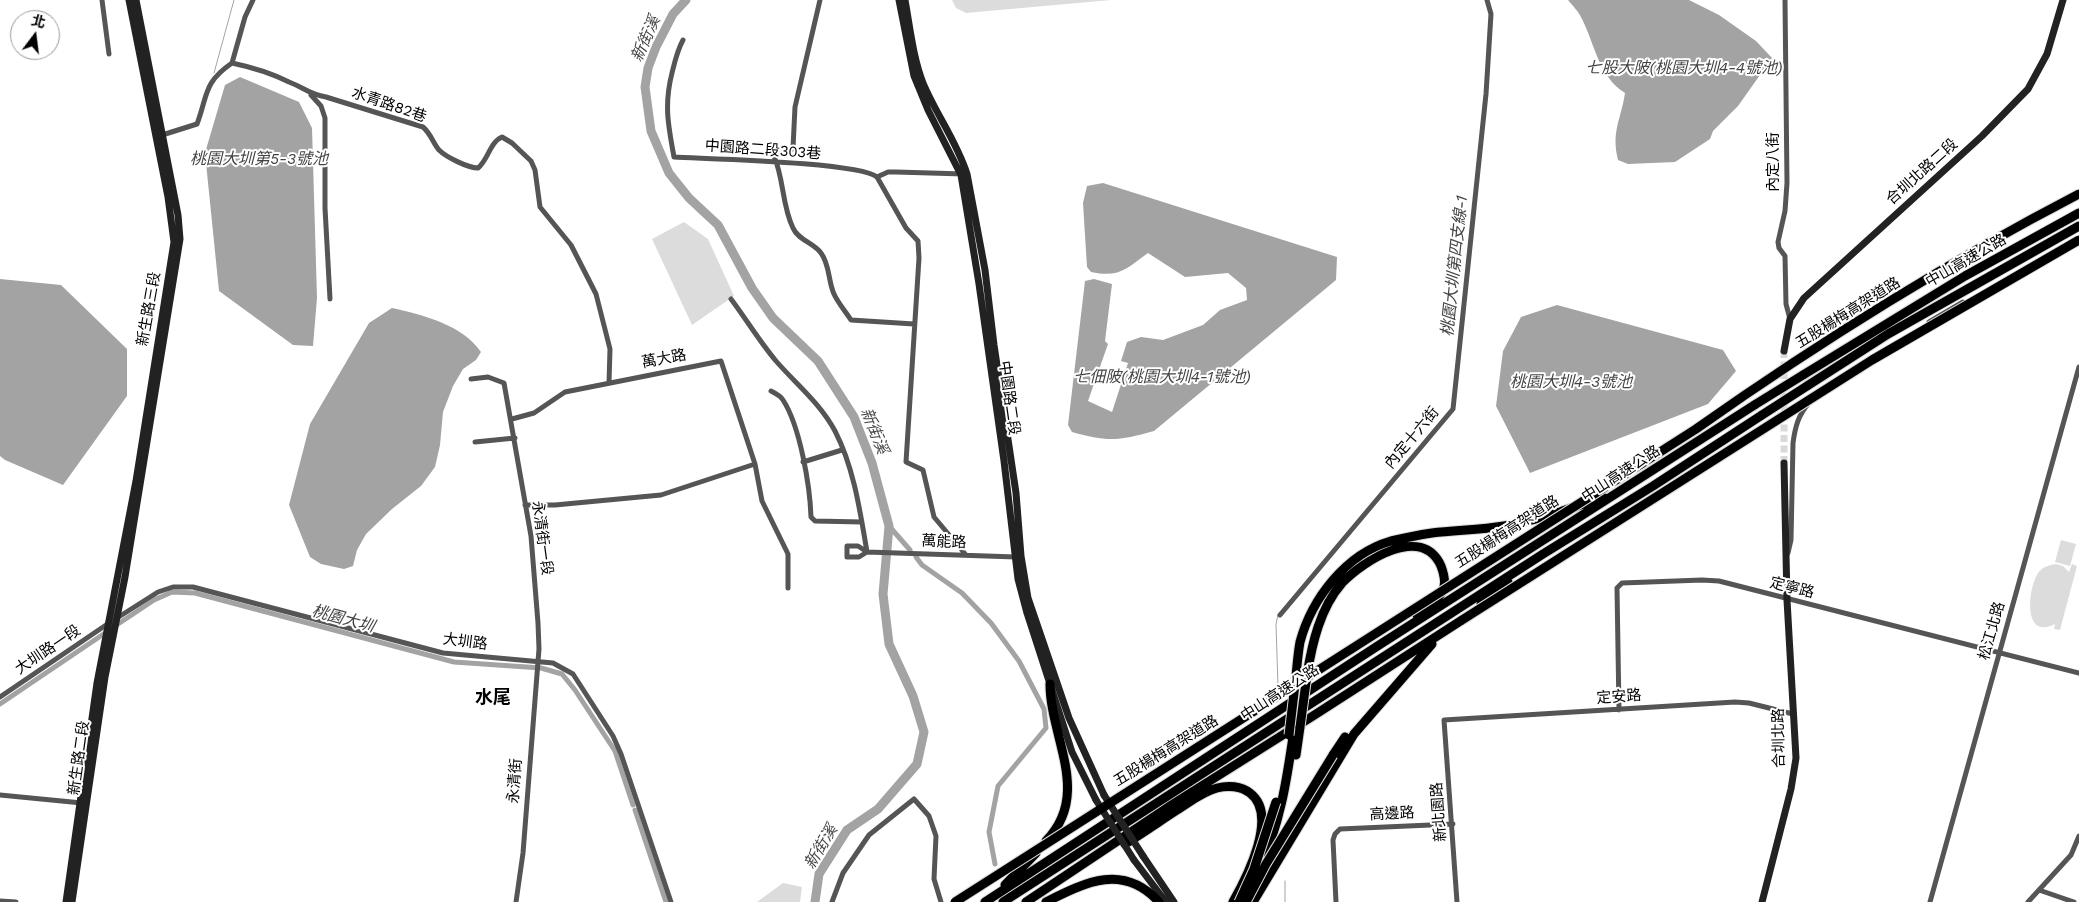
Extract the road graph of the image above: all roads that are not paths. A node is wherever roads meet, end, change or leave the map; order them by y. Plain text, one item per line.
1 (102, 0) edge
2 (130, 0) edge
3 (136, 0) edge
4 (253, 0) edge
5 (820, 0) edge
6 (898, 0) edge
7 (905, 0) edge
8 (1487, 0) edge
9 (1785, 0) edge
10 (2062, 0) edge
11 (684, 40) dead end
12 (108, 54) dead end
13 (232, 63) junction
14 (311, 94) junction
15 (159, 136) junction
16 (948, 142) junction
17 (777, 163) junction
18 (964, 174) junction
19 (877, 177) junction
20 (2079, 194) edge
21 (2079, 213) edge
22 (2079, 226) edge
23 (2079, 239) edge
24 (330, 299) dead end
25 (731, 299) dead end
26 (1790, 319) junction
27 (914, 324) junction
28 (1784, 351) tunnel mouth
29 (2079, 367) edge
30 (471, 379) dead end
31 (609, 383) junction
32 (771, 391) dead end
33 (512, 419) junction
34 (515, 438) junction
35 (475, 442) dead end
36 (842, 450) junction
37 (804, 462) junction
38 (1784, 463) tunnel mouth
39 (755, 464) junction
40 (1619, 491) junction
41 (526, 505) junction
42 (1791, 505) junction
43 (1785, 518) junction
44 (862, 522) junction
45 (1543, 554) junction
46 (966, 555) junction
47 (1018, 556) junction
48 (1786, 561) junction
49 (788, 588) dead end
50 (1787, 600) junction
51 (1280, 615) dead end
52 (117, 618) junction
53 (109, 623) junction
54 (1432, 644) junction
55 (1376, 647) junction
56 (2000, 652) junction
57 (538, 661) junction
58 (2079, 673) edge
59 (1301, 676) junction
60 (1050, 684) junction
61 (0, 697) edge
62 (1620, 710) junction
63 (1794, 714) junction
64 (1444, 720) joint
65 (1294, 731) junction
66 (0, 794) edge
67 (83, 801) junction
68 (1453, 824) junction
69 (2079, 836) edge
70 (1270, 843) junction
71 (1243, 884) junction
72 (2038, 890) junction
73 (1258, 893) junction
74 (994, 896) junction
75 (0, 901) edge
76 (2079, 901) edge
77 (16, 902) edge
78 (66, 902) edge
79 (72, 902) edge
80 (516, 902) edge
81 (671, 902) edge
82 (832, 902) edge
83 (941, 902) edge
84 (955, 902) edge
85 (985, 902) edge
86 (1003, 902) edge
87 (1026, 902) edge
88 (1035, 902) edge
89 (1046, 902) edge
90 (1159, 902) edge
91 (1166, 902) edge
92 (1174, 902) edge
93 (1233, 902) edge
94 (1240, 902) edge
95 (1246, 902) edge
96 (1253, 902) edge
97 (1336, 902) edge
98 (1457, 902) edge
99 (1762, 902) edge
100 (1930, 902) edge
101 (2028, 902) edge
102 (2074, 902) edge

1 - 12 street
2 - 15 main road, 新生路三段
3 - 15 main road, 新生路三段
4 - 13 street
5 - 17 street
6 - 16 main road, 中園路二段
7 - 16 main road, 中園路二段
8 - 51 street, 內定十六街
9 - 26 street, 內定八街
10 - 26 main road, 合圳北路二段
11 - 17 street, 中園路二段303巷
13 - 14 street, 水青路82巷
13 - 15 street
14 - 24 street
14 - 31 street, 水青路82巷
15 - 52 main road, 新生路三段
15 - 53 main road, 新生路三段
16 - 18 main road, 中園路二段
17 - 19 street, 中園路二段303巷
17 - 27 street
18 - 19 street, 中園路二段303巷
18 - 47 main road, 中園路二段
19 - 27 street
20 - 84 highway, 五股楊梅高架道路, bridge
21 - 40 highway, 中山高速公路, bridge
22 - 45 highway, 中山高速公路, bridge
23 - 42 street
23 - 87 highway, bridge
25 - 36 street
26 - 28 main road, 合圳北路二段
27 - 46 street
29 - 56 street, 松江北路
30 - 33 street, 永清街一段
31 - 33 street, 萬大路
31 - 39 street, 萬大路
32 - 37 street
33 - 34 street, 永清街一段
34 - 35 street
34 - 41 street, 永清街一段
36 - 37 street
36 - 44 street
37 - 44 street
38 - 43 main road
39 - 41 street
39 - 49 street, 萬大路
40 - 55 highway, 中山高速公路
40 - 59 highway
41 - 57 street, 永清街一段
42 - 43 street
42 - 48 street
43 - 48 main road
44 - 46 street, 萬能路
45 - 54 highway
45 - 86 highway, 中山高速公路
46 - 47 street, 萬能路
47 - 60 main road, 中園路二段
47 - 92 main road, 中園路二段, bridge
48 - 50 main road
50 - 56 street, 定寧路
50 - 62 street, 定寧路
50 - 63 main road, 合圳北路
52 - 57 street, 大圳路
52 - 67 main road, 新生路二段
53 - 61 street, 大圳路一段
53 - 67 main road, 新生路二段
54 - 73 highway
54 - 95 highway, bridge
55 - 59 highway
55 - 74 highway, 中山高速公路
56 - 58 street, 定寧路
56 - 100 street, 松江北路
57 - 80 street, 永清街
57 - 81 street, 大圳路
59 - 65 highway, bridge
59 - 65 highway, bridge
60 - 74 highway
60 - 91 main road, 中園路二段, bridge
62 - 63 street, 定安路
62 - 64 street, 定安路
63 - 99 main road, 合圳北路
64 - 68 street, 新北園路
65 - 70 highway
65 - 73 highway
65 - 94 highway, bridge
66 - 67 street
67 - 78 main road, 新生路二段
67 - 79 main road, 新生路二段
68 - 97 street, 高邊路
68 - 98 street, 新北園路
69 - 72 street
70 - 71 highway
70 - 94 highway
71 - 88 highway
71 - 93 highway
72 - 101 street
72 - 102 street
73 - 96 highway
74 - 85 highway, 中山高速公路
75 - 77 street
76 - 102 street
82 - 83 street
89 - 90 highway

